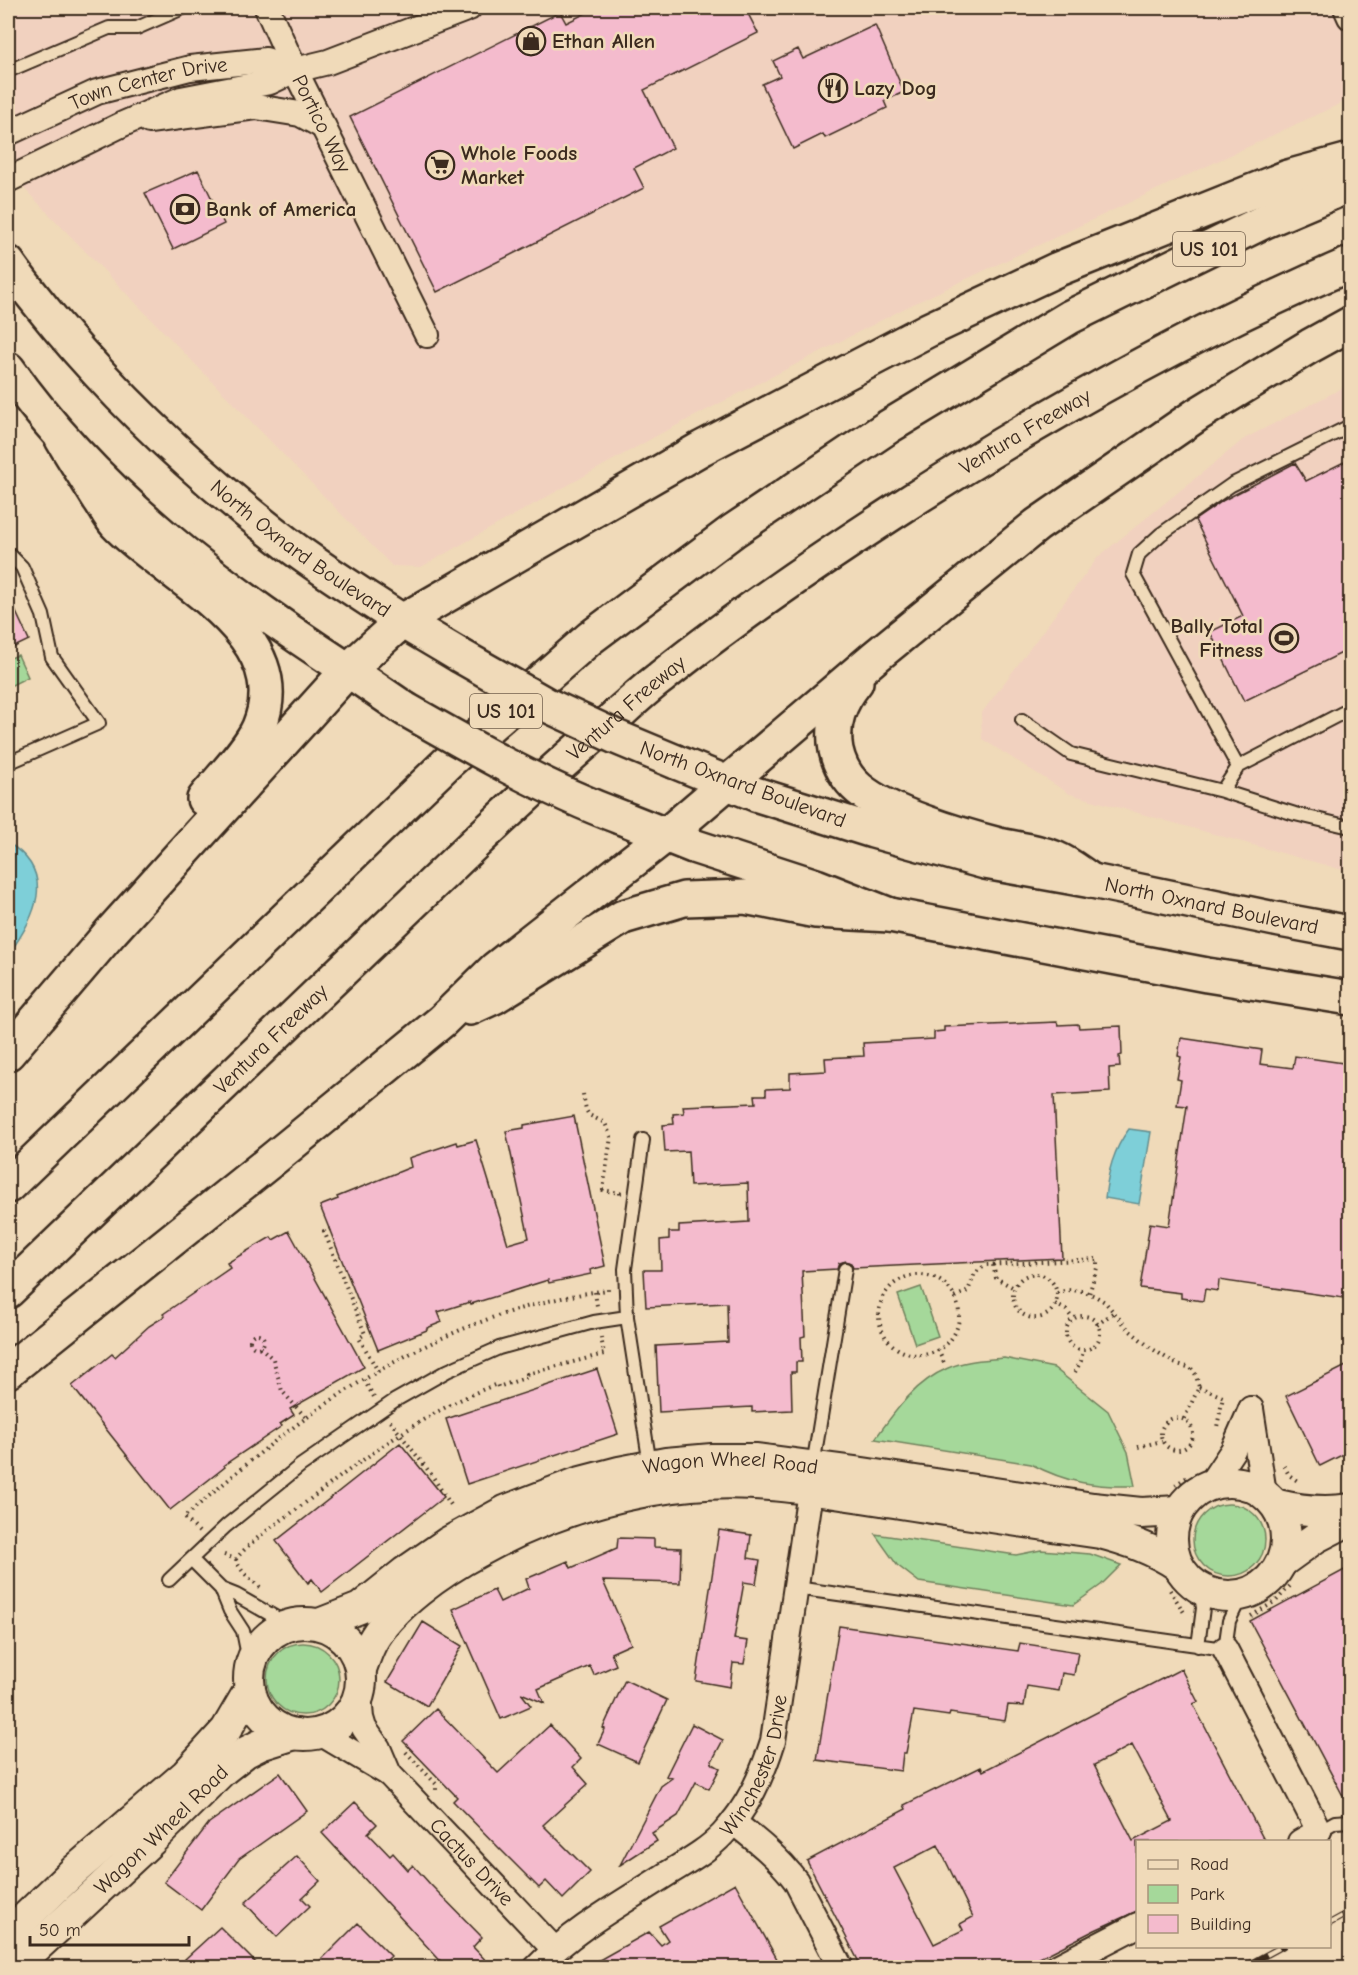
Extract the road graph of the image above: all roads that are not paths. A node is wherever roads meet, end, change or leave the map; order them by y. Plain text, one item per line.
1 (183, 8) edge
2 (267, 8) edge
3 (469, 8) edge
4 (1346, 8) edge
5 (1350, 17) edge
6 (295, 70) junction
7 (8, 72) edge
8 (123, 124) junction
9 (324, 127) junction
10 (8, 133) edge
11 (1350, 160) edge
12 (8, 180) edge
13 (1350, 185) edge
14 (8, 263) edge
15 (1350, 264) edge
16 (1350, 324) edge
17 (427, 335) dead end
18 (8, 369) edge
19 (1350, 426) edge
20 (62, 439) junction
21 (8, 553) edge
22 (402, 621) junction
23 (875, 657) junction
24 (348, 670) junction
25 (1350, 709) edge
26 (1022, 720) dead end
27 (8, 763) edge
28 (1238, 767) junction
29 (726, 782) junction
30 (1222, 791) junction
31 (1350, 827) edge
32 (666, 835) junction
33 (1092, 881) junction
34 (890, 915) junction
35 (110, 933) junction
36 (1350, 933) edge
37 (1350, 998) edge
38 (441, 1021) junction
39 (8, 1053) edge
40 (643, 1140) dead end
41 (8, 1186) edge
42 (845, 1269) dead end
43 (8, 1291) edge
44 (627, 1317) junction
45 (8, 1371) edge
46 (651, 1465) junction
47 (812, 1478) junction
48 (1200, 1481) junction
49 (1176, 1499) junction
50 (1271, 1499) junction
51 (1350, 1509) edge
52 (1350, 1520) edge
53 (192, 1560) junction
54 (1283, 1561) junction
55 (1177, 1565) junction
56 (170, 1580) dead end
57 (796, 1588) junction
58 (1200, 1588) junction
59 (221, 1589) junction
60 (1241, 1596) junction
61 (319, 1624) junction
62 (289, 1625) junction
63 (1198, 1646) junction
64 (1225, 1649) junction
65 (252, 1660) junction
66 (360, 1683) junction
67 (250, 1689) junction
68 (307, 1734) junction
69 (389, 1774) junction
70 (1350, 1821) edge
71 (733, 1822) junction
72 (1310, 1836) edge
73 (1136, 1926) edge
74 (8, 1934) edge
75 (554, 1949) junction
76 (14, 1968) edge
77 (536, 1968) edge
78 (841, 1968) edge
79 (1055, 1968) edge

1 - 7 lane
2 - 6 street, Portico Way
3 - 6 street, Town Center Drive
4 - 5 street
6 - 8 street, Town Center Drive
6 - 9 street, Portico Way
6 - 10 street, Town Center Drive
8 - 9 street, Town Center Drive
8 - 12 street, Town Center Drive
9 - 17 street, Portico Way
11 - 22 main road
13 - 41 main road, US 101
14 - 22 main road, North Oxnard Boulevard
15 - 43 main road, Ventura Freeway
16 - 23 main road
18 - 20 main road
19 - 28 lane
20 - 24 main road
20 - 35 main road
21 - 27 lane
22 - 24 main road
22 - 29 main road, North Oxnard Boulevard, bridge
23 - 29 main road
23 - 33 main road
24 - 32 main road, bridge
24 - 35 main road
25 - 28 lane
26 - 30 lane
28 - 30 lane
29 - 32 main road
29 - 33 main road, North Oxnard Boulevard
30 - 31 lane
32 - 34 main road
32 - 38 main road
33 - 36 main road, North Oxnard Boulevard
34 - 37 main road
34 - 38 main road
35 - 39 main road
38 - 45 main road
40 - 44 lane
42 - 47 lane
44 - 46 lane
44 - 53 lane
46 - 47 street, Wagon Wheel Road
46 - 61 street, Wagon Wheel Road
47 - 49 street, Wagon Wheel Road
47 - 55 street, Wagon Wheel Road
47 - 57 street, Winchester Drive
47 - 66 street, Wagon Wheel Road
48 - 49 street
48 - 50 street
48 - 50 street
49 - 55 street
50 - 51 street
50 - 54 street
52 - 54 street
53 - 56 lane
53 - 59 lane
54 - 60 street
55 - 58 street
57 - 63 lane
57 - 71 street, Winchester Drive
58 - 60 street
58 - 63 lane
59 - 62 lane
59 - 65 lane
60 - 64 lane
61 - 62 street
61 - 66 street
62 - 65 street
63 - 64 lane
64 - 72 street
65 - 67 street
66 - 68 street
66 - 69 street, Cactus Drive
67 - 68 street
67 - 74 street, Wagon Wheel Road
68 - 69 street, Cactus Drive
68 - 76 street, Wagon Wheel Road
69 - 75 street, Cactus Drive
70 - 72 lane
71 - 75 street, Winchester Drive
71 - 78 street
73 - 79 street
75 - 77 street, Winchester Drive

